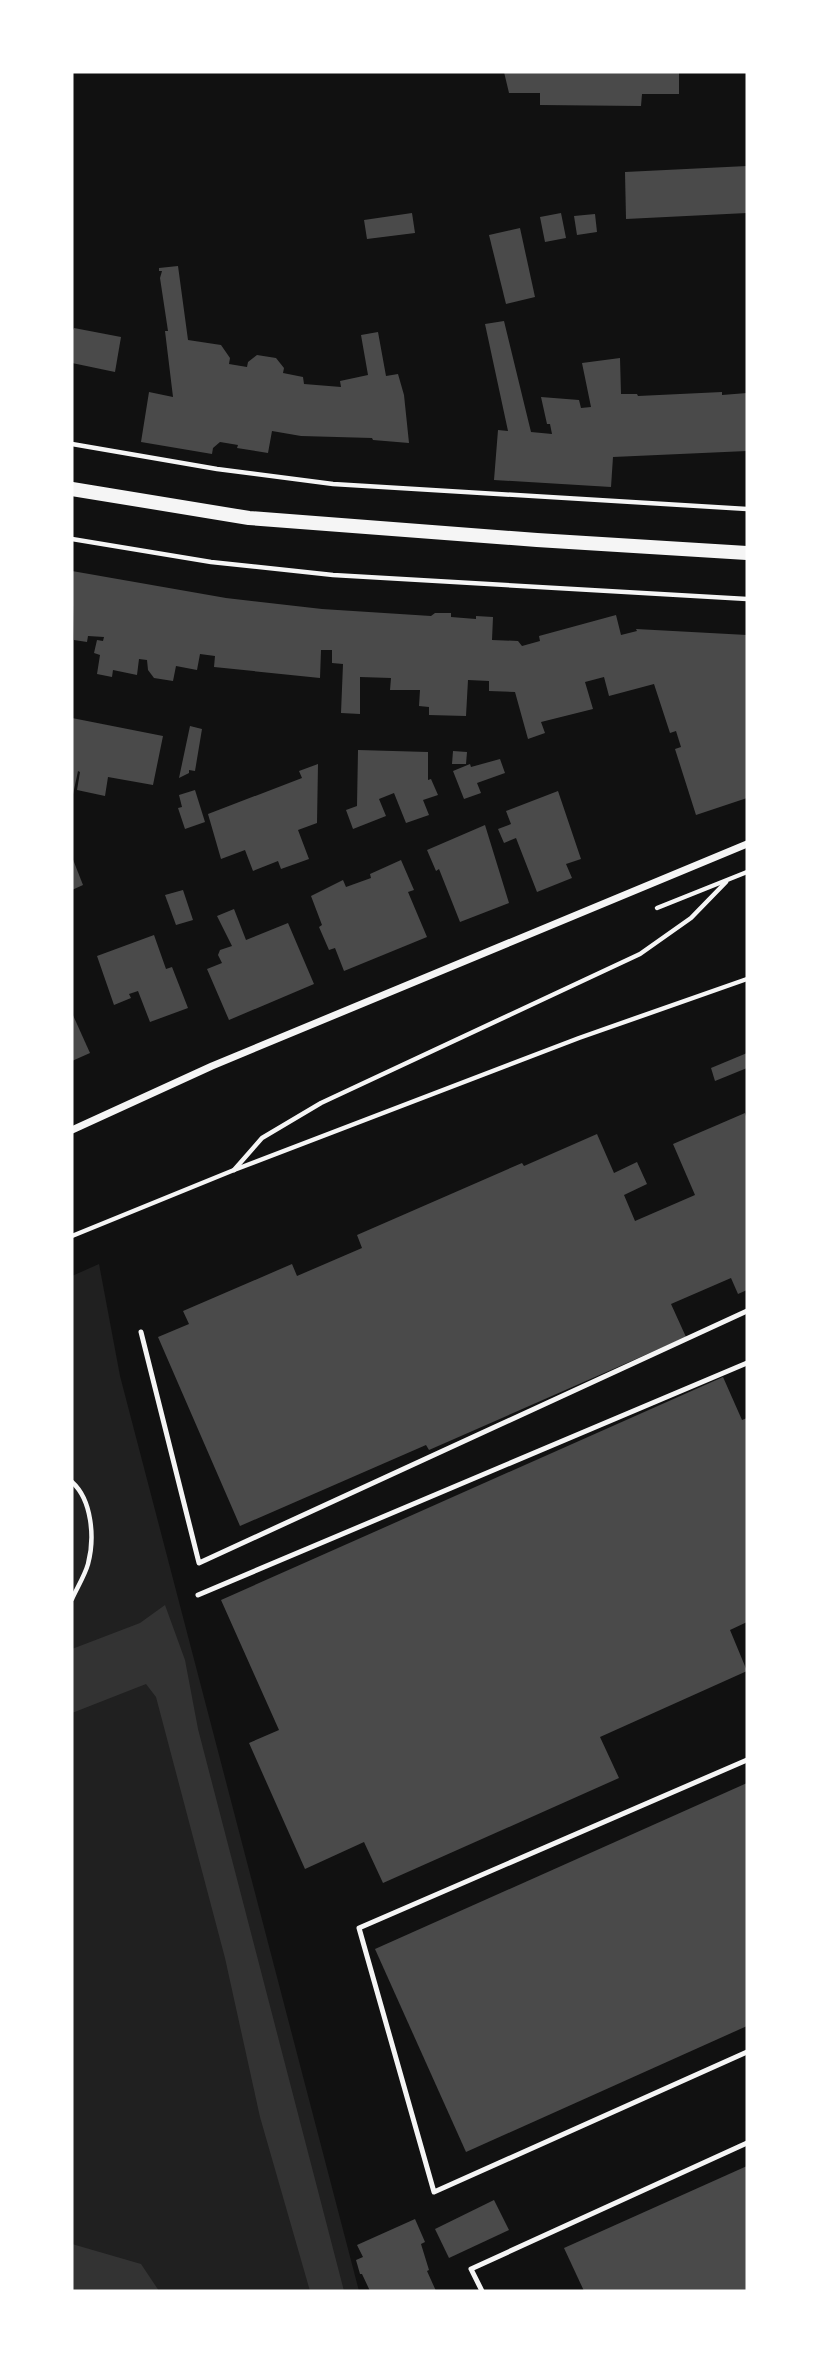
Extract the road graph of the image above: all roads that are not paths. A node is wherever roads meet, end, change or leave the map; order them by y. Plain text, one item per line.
1 (72, 489) edge
2 (747, 553) edge
3 (745, 845) edge
4 (72, 1130) edge
5 (747, 1311) edge
6 (141, 1332) dead end
7 (747, 1363) edge
8 (198, 1595) dead end
9 (747, 1760) edge
10 (747, 2052) edge
11 (747, 2143) edge
12 (482, 2291) edge

1 - 2 main road
3 - 4 street
5 - 6 lane
7 - 8 lane
9 - 10 lane
11 - 12 lane

